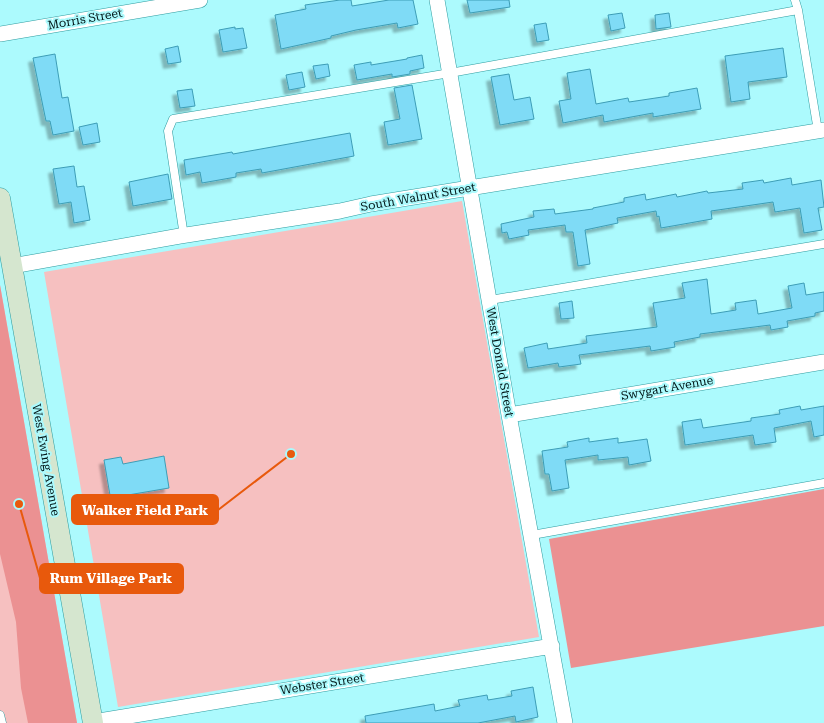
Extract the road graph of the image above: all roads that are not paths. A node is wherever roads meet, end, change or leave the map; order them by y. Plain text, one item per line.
1 (200, 0) edge
2 (437, 0) edge
3 (795, 0) edge
4 (798, 10) junction
5 (0, 34) edge
6 (450, 72) junction
7 (821, 130) edge
8 (470, 188) junction
9 (0, 198) edge
10 (184, 236) junction
11 (824, 244) edge
12 (12, 266) junction
13 (490, 300) junction
14 (824, 362) edge
15 (509, 416) junction
16 (824, 483) edge
17 (532, 535) junction
18 (552, 646) junction
19 (0, 715) edge
20 (2, 723) edge
21 (93, 723) edge
22 (565, 723) edge

1 - 5 street, Morris Street
2 - 6 street, West Donald Street
3 - 4 lane
4 - 6 lane
4 - 7 lane
6 - 8 street, West Donald Street
6 - 10 lane
7 - 8 street, South Walnut Street
8 - 10 street, South Walnut Street
8 - 13 street, West Donald Street
9 - 12 street, West Ewing Avenue
10 - 12 street, South Walnut Street
11 - 13 lane
12 - 21 street, West Ewing Avenue
13 - 15 street, West Donald Street
14 - 15 street, Swygart Avenue
15 - 17 street, West Donald Street
16 - 17 lane
17 - 18 street, West Donald Street
18 - 21 street, Webster Street
18 - 22 street, West Donald Street
19 - 20 lane

